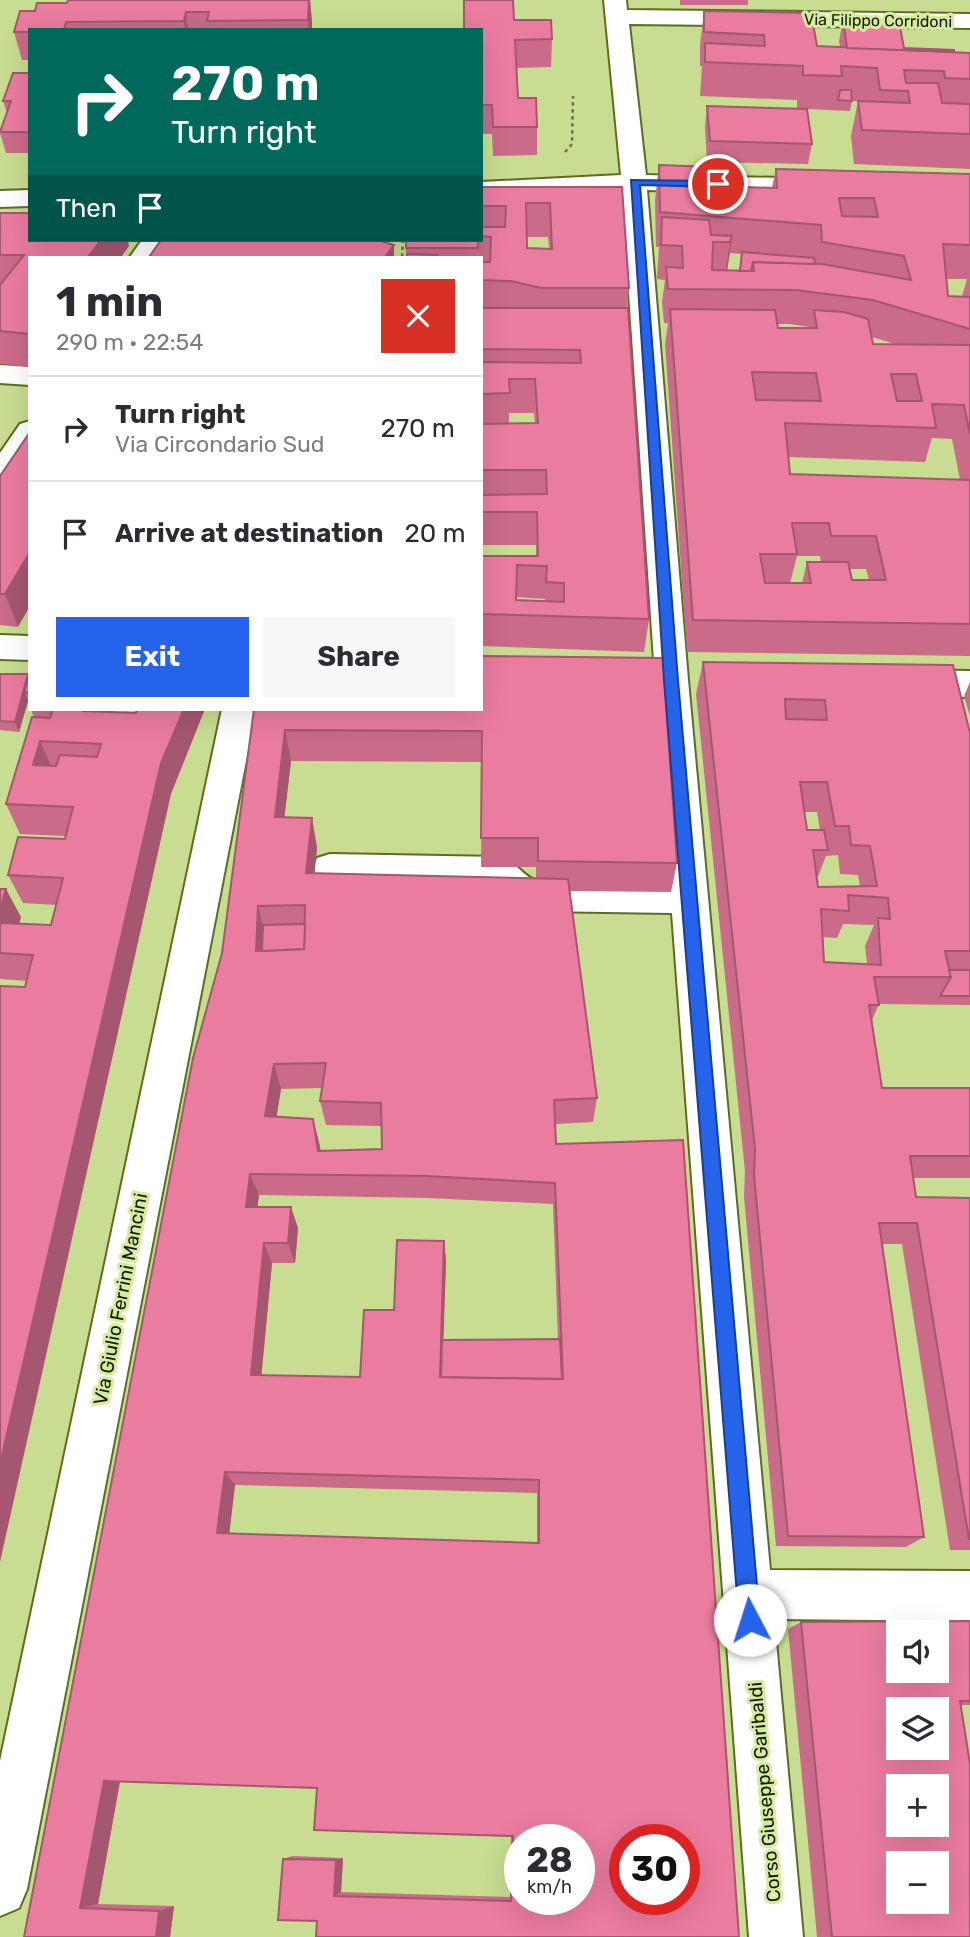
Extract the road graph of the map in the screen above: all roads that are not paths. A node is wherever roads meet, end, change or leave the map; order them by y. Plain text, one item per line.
1 (617, 8) edge
2 (970, 21) edge
3 (634, 182) junction
4 (844, 188) edge
5 (483, 190) edge
6 (28, 198) edge
7 (0, 199) edge
8 (0, 374) edge
9 (28, 376) edge
10 (0, 424) edge
11 (28, 429) edge
12 (28, 432) edge
13 (0, 476) edge
14 (0, 647) edge
15 (28, 648) edge
16 (878, 683) edge
17 (957, 692) edge
18 (239, 711) edge
19 (330, 869) dead end
20 (689, 898) junction
21 (747, 1594) junction
22 (970, 1596) edge
23 (0, 1889) edge
24 (776, 1937) edge

1 - 2 street, Via Filippo Corridoni
1 - 3 street, Corso Giuseppe Garibaldi
3 - 4 street
3 - 5 street
3 - 20 street, Corso Giuseppe Garibaldi
6 - 7 street
8 - 9 street
10 - 11 street
12 - 13 street
14 - 15 street
16 - 17 street
18 - 23 street, Via Giulio Ferrini Mancini
19 - 20 street
20 - 21 street, Corso Giuseppe Garibaldi
21 - 22 street
21 - 24 street, Corso Giuseppe Garibaldi

